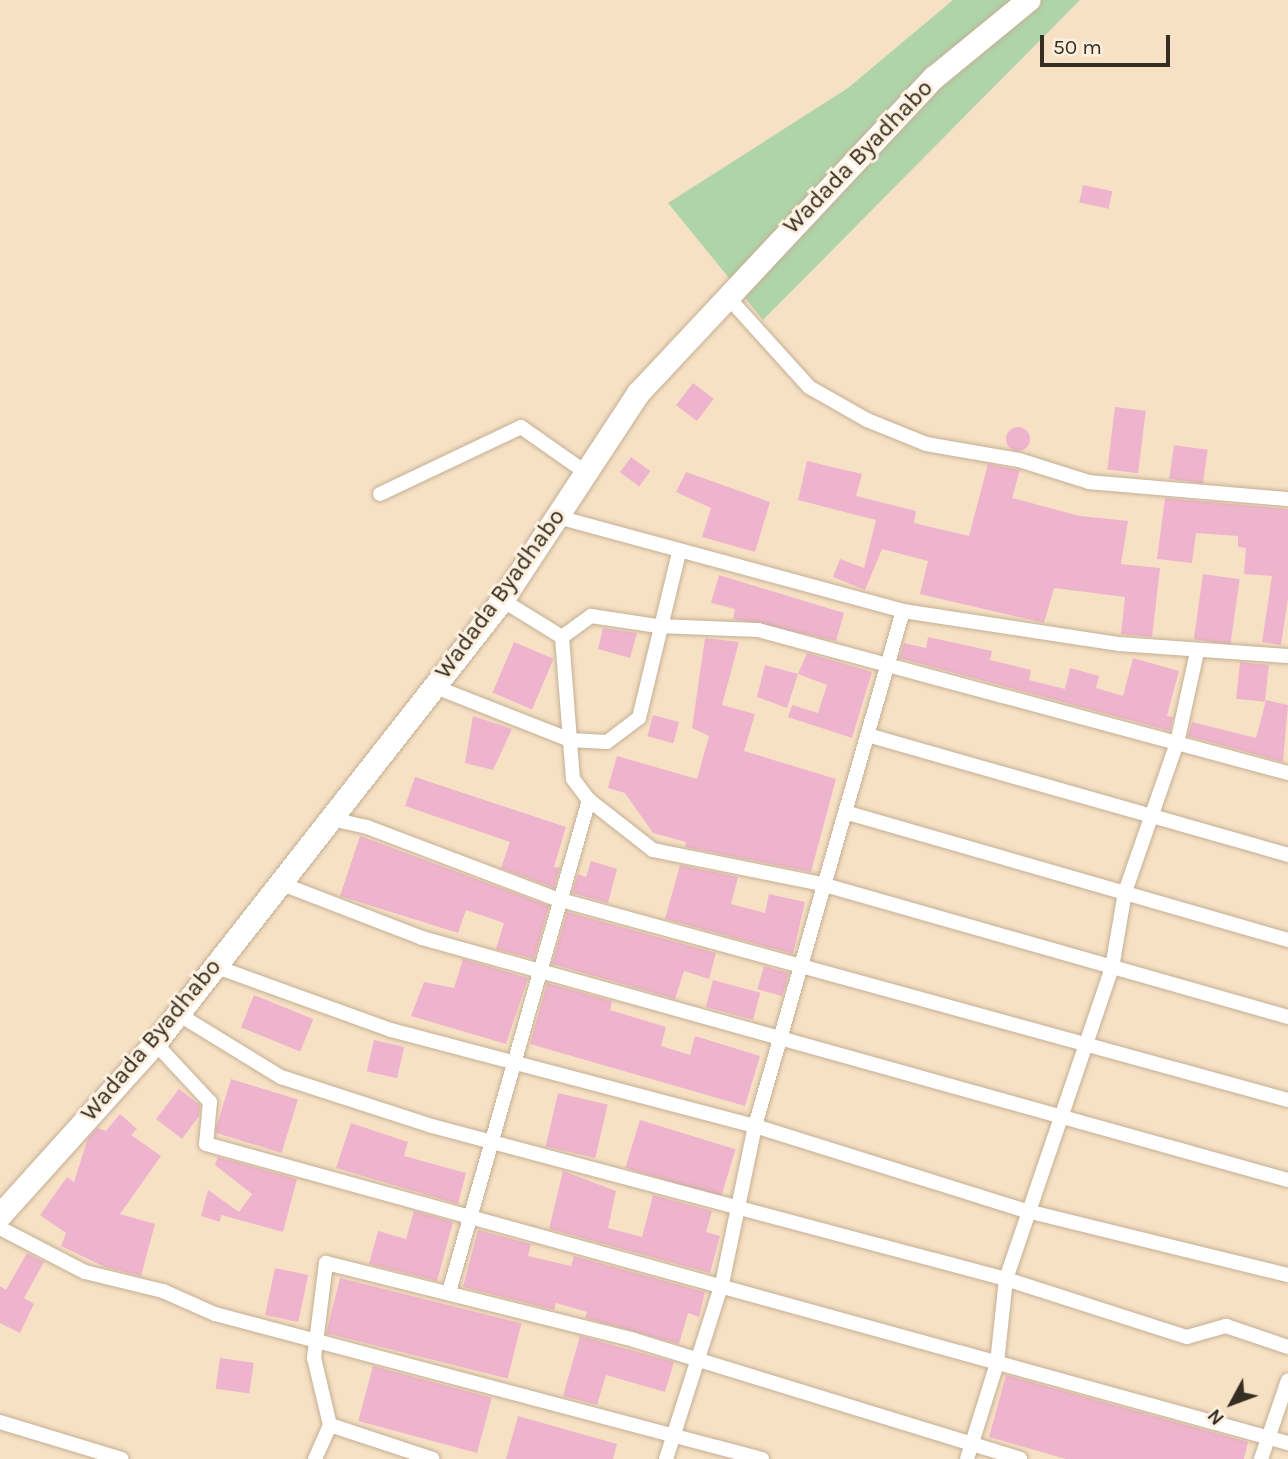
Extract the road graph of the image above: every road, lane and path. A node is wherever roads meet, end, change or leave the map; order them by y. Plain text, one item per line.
1 (1028, 0) edge
2 (726, 295) junction
3 (585, 472) junction
4 (380, 494) dead end
5 (1288, 499) edge
6 (558, 517) junction
7 (679, 553) junction
8 (502, 600) junction
9 (903, 611) junction
10 (658, 626) junction
11 (562, 637) junction
12 (1197, 652) junction
13 (1288, 656) edge
14 (889, 666) junction
15 (433, 686) junction
16 (871, 736) junction
17 (570, 740) junction
18 (1177, 743) junction
19 (1288, 773) edge
20 (589, 800) junction
21 (848, 813) junction
22 (1149, 815) junction
23 (327, 818) junction
24 (1288, 855) edge
25 (277, 882) junction
26 (821, 884) junction
27 (1125, 892) junction
28 (557, 898) junction
29 (1288, 940) edge
30 (803, 965) junction
31 (214, 966) junction
32 (1112, 968) junction
33 (540, 971) junction
34 (178, 1014) junction
35 (1288, 1017) edge
36 (780, 1038) junction
37 (1085, 1040) junction
38 (155, 1043) junction
39 (515, 1064) junction
40 (1288, 1100) edge
41 (1062, 1118) junction
42 (755, 1126) junction
43 (492, 1142) junction
44 (1288, 1180) edge
45 (736, 1209) junction
46 (1027, 1211) junction
47 (0, 1215) edge
48 (471, 1215) junction
49 (0, 1228) edge
50 (1288, 1275) edge
51 (1006, 1279) junction
52 (722, 1284) junction
53 (449, 1292) junction
54 (315, 1341) junction
55 (1288, 1347) edge
56 (696, 1361) junction
57 (998, 1363) junction
58 (1288, 1380) edge
59 (0, 1422) edge
60 (330, 1425) junction
61 (672, 1438) junction
62 (1268, 1438) junction
63 (1288, 1443) edge
64 (970, 1452) edge
65 (122, 1459) edge
66 (315, 1459) edge
67 (433, 1459) edge
68 (666, 1459) edge
69 (762, 1459) edge
70 (1020, 1459) edge
71 (1261, 1459) edge

1 - 2 main road, Wadada Byadhabo
2 - 3 main road, Wadada Byadhabo
2 - 5 street
3 - 4 street
3 - 6 main road, Wadada Byadhabo
6 - 7 street
6 - 8 main road, Wadada Byadhabo
7 - 9 street
7 - 10 street
8 - 11 street
8 - 15 main road, Wadada Byadhabo
9 - 12 street
9 - 14 street
10 - 11 street
10 - 14 street
10 - 17 street
11 - 17 street
12 - 13 street
12 - 18 street
14 - 16 street
14 - 18 street
15 - 17 street
15 - 23 main road, Wadada Byadhabo
16 - 21 street
16 - 22 street
17 - 20 street
18 - 19 street
18 - 22 street
20 - 26 street
20 - 28 street
21 - 26 street
21 - 27 street
22 - 24 street
22 - 27 street
23 - 25 main road, Wadada Byadhabo
23 - 28 street
25 - 31 main road, Wadada Byadhabo
25 - 33 street
26 - 30 street
26 - 32 street
27 - 29 street
27 - 32 street
28 - 30 street
28 - 33 street
30 - 36 street
30 - 37 street
31 - 34 main road, Wadada Byadhabo
31 - 39 street
32 - 35 street
32 - 37 street
33 - 36 street
33 - 39 street
34 - 38 main road, Wadada Byadhabo
34 - 43 street
36 - 41 street
36 - 42 street
37 - 40 street
37 - 41 street
38 - 47 main road, Wadada Byadhabo
38 - 48 street
39 - 42 street
39 - 43 street
41 - 44 street
41 - 46 street
42 - 45 street
42 - 46 street
43 - 45 street
43 - 48 street
45 - 51 street
45 - 52 street
46 - 50 street
46 - 51 street
48 - 52 street
48 - 53 street
49 - 54 street
51 - 55 street
51 - 57 street
52 - 56 street
52 - 57 street
53 - 54 street
53 - 56 street
54 - 60 street
54 - 61 street
56 - 61 street
56 - 64 street
57 - 62 street
57 - 64 street
58 - 62 street
59 - 65 street
60 - 66 street
60 - 67 street
61 - 68 street
61 - 69 street
62 - 63 street
62 - 71 street
64 - 70 street

